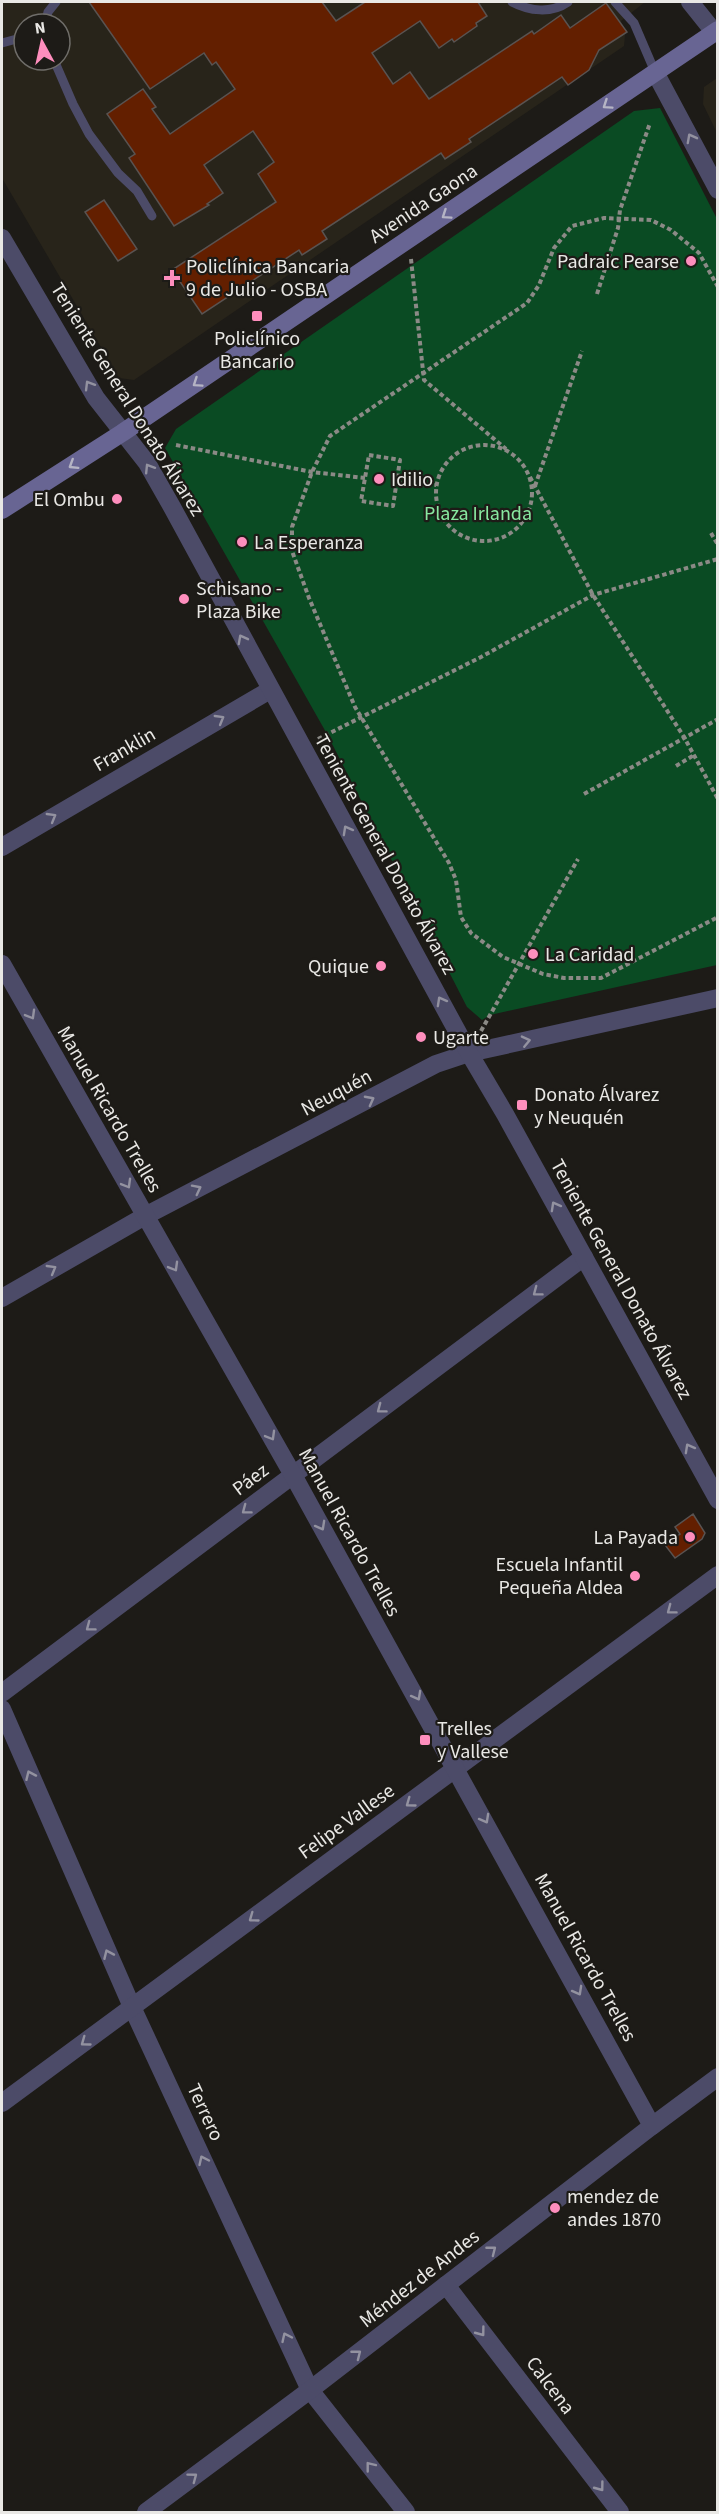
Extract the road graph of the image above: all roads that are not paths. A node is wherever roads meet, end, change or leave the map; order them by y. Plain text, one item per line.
1 (512, 2) edge
2 (568, 2) edge
3 (615, 2) edge
4 (690, 2) edge
5 (716, 31) edge
6 (59, 72) edge
7 (655, 72) junction
8 (717, 190) edge
9 (152, 216) dead end
10 (2, 238) edge
11 (122, 433) junction
12 (2, 510) edge
13 (270, 690) junction
14 (2, 847) edge
15 (2, 964) edge
16 (717, 998) edge
17 (469, 1053) junction
18 (145, 1216) junction
19 (584, 1257) junction
20 (2, 1298) edge
21 (293, 1475) junction
22 (717, 1500) edge
23 (717, 1575) edge
24 (2, 1693) edge
25 (2, 1709) edge
26 (457, 1768) junction
27 (132, 2007) junction
28 (717, 2078) edge
29 (2, 2103) edge
30 (652, 2126) junction
31 (446, 2285) junction
32 (310, 2390) junction
33 (146, 2512) edge
34 (406, 2512) edge
35 (620, 2512) edge

1 - 2 lane
3 - 7 lane
4 - 5 street
5 - 7 main road, Avenida Gaona
6 - 9 lane
8 -> 7 street
7 -> 11 main road, Avenida Gaona
11 -> 10 street, Teniente General Donato Álvarez
11 -> 12 main road, Avenida Gaona
13 -> 11 street, Teniente General Donato Álvarez
14 -> 13 street, Franklin
17 -> 13 street, Teniente General Donato Álvarez
15 -> 18 street, Manuel Ricardo Trelles
17 -> 16 street, Neuquén
18 -> 17 street, Neuquén
19 -> 17 street, Teniente General Donato Álvarez
20 -> 18 street, Neuquén
18 -> 21 street, Manuel Ricardo Trelles
19 -> 21 street, Páez
22 -> 19 street, Teniente General Donato Álvarez
21 -> 24 street, Páez
21 -> 26 street, Manuel Ricardo Trelles
23 -> 26 street, Felipe Vallese
27 -> 25 street, Terrero
26 -> 27 street, Felipe Vallese
26 -> 30 street, Manuel Ricardo Trelles
27 -> 29 street, Felipe Vallese
32 -> 27 street, Terrero
28 - 30 street, Méndez de Andes
31 -> 30 street, Méndez de Andes
32 -> 31 street, Méndez de Andes
31 -> 35 street, Calcena
33 -> 32 street, Méndez de Andes
34 -> 32 street, Terrero

